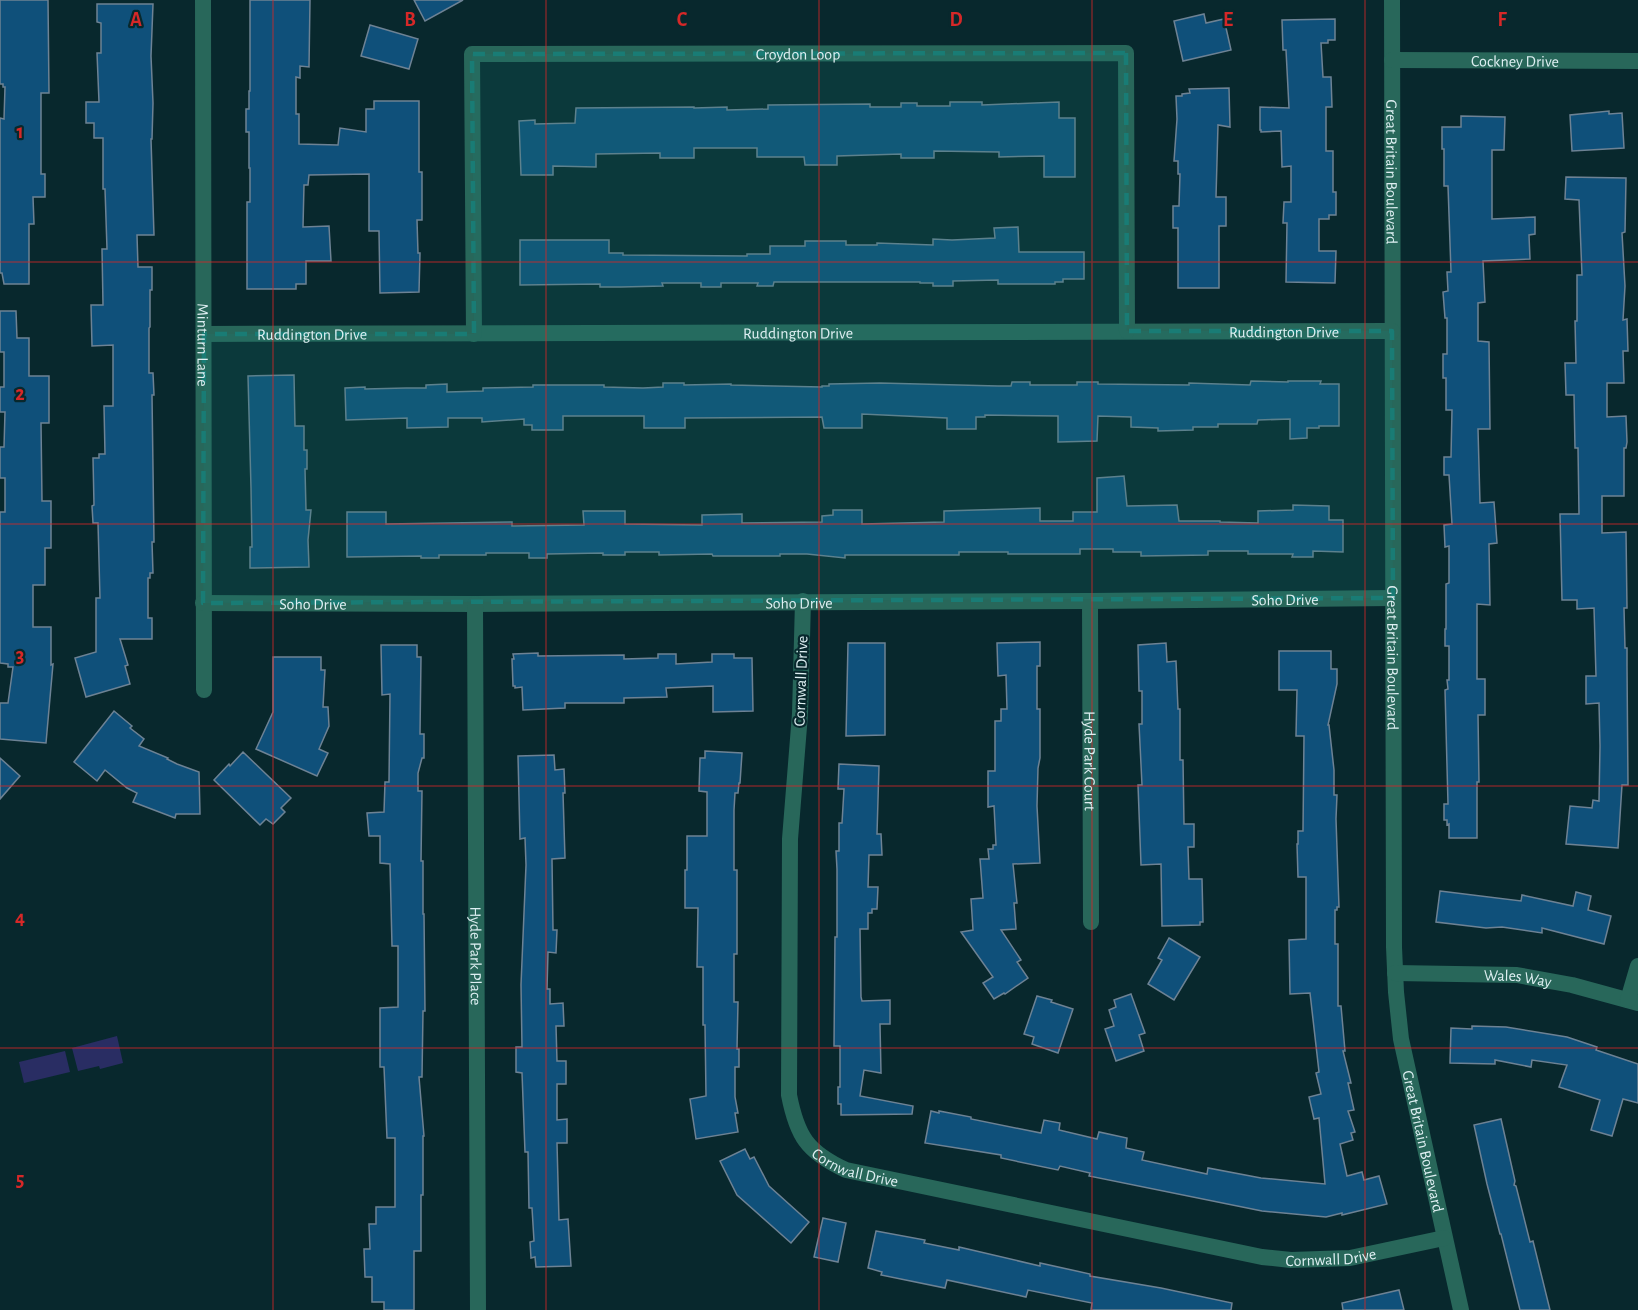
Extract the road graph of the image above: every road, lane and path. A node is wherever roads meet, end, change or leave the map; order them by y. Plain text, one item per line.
1 (203, 0) edge
2 (1392, 0) edge
3 (1392, 60) junction
4 (1638, 61) edge
5 (1127, 331) junction
6 (1392, 332) junction
7 (204, 334) junction
8 (474, 334) junction
9 (1393, 598) junction
10 (802, 601) junction
11 (1090, 601) junction
12 (203, 603) junction
13 (475, 604) junction
14 (204, 690) dead end
15 (1091, 922) dead end
16 (1638, 966) edge
17 (1395, 974) junction
18 (1633, 1001) edge
19 (1444, 1238) junction
20 (478, 1310) edge
21 (1461, 1310) edge

1 - 7 street, Minturn Lane
2 - 3 street, Great Britain Boulevard
3 - 4 street, Cockney Drive
3 - 6 street, Great Britain Boulevard
5 - 6 street, Ruddington Drive
5 - 8 street, Ruddington Drive
5 - 8 street, Croydon Loop
6 - 9 street, Great Britain Boulevard
7 - 8 street, Ruddington Drive
7 - 12 street, Minturn Lane
9 - 11 street, Soho Drive
9 - 17 street, Great Britain Boulevard
10 - 11 street, Soho Drive
10 - 13 street, Soho Drive
10 - 19 street, Cornwall Drive
11 - 15 street, Hyde Park Court
12 - 13 street, Soho Drive
12 - 14 street, Minturn Lane
13 - 20 street, Hyde Park Place
16 - 18 street
17 - 18 street, Wales Way
17 - 19 street, Great Britain Boulevard
19 - 21 street, Great Britain Boulevard

